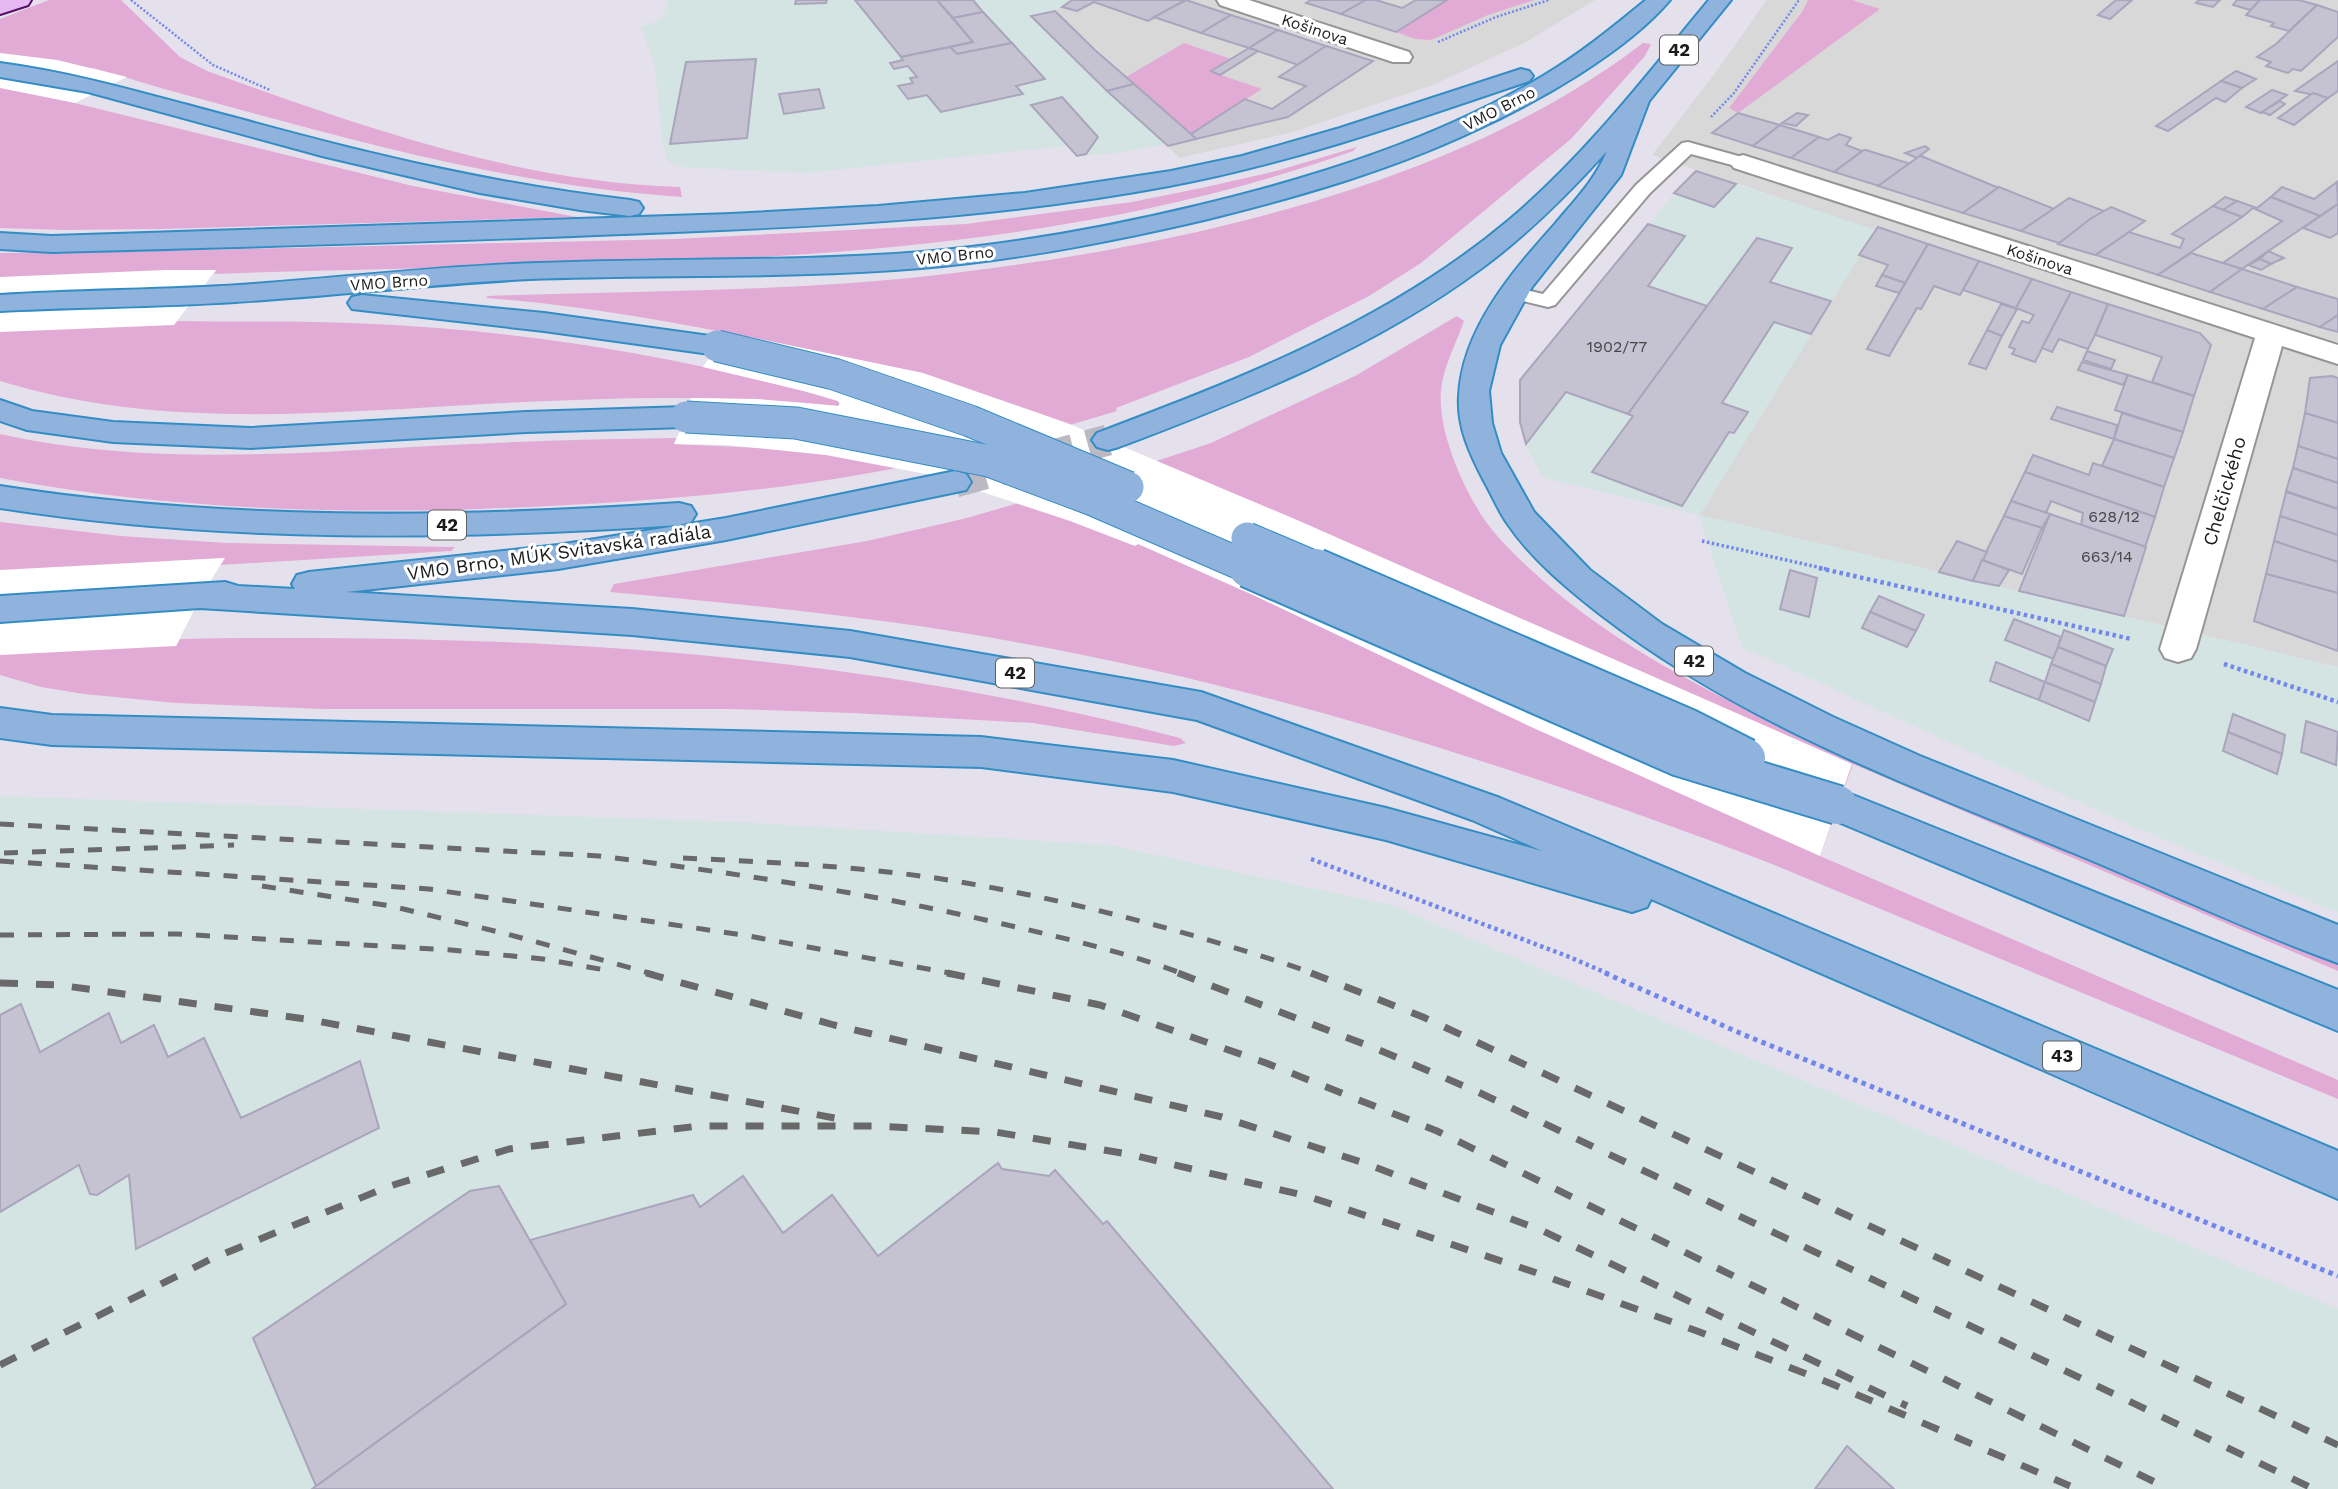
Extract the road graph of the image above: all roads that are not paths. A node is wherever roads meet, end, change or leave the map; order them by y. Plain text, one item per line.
1 (20, 0) edge
2 (1228, 0) edge
3 (1658, 0) edge
4 (1720, 0) edge
5 (0, 8) edge
6 (1600, 50) junction
7 (1401, 57) dead end
8 (0, 69) edge
9 (1638, 100) junction
10 (1743, 163) joint
11 (759, 220) junction
12 (0, 241) edge
13 (1514, 293) junction
14 (196, 296) junction
15 (0, 303) edge
16 (2271, 333) junction
17 (2338, 355) edge
18 (0, 410) edge
19 (1108, 440) tunnel mouth
20 (955, 482) tunnel mouth
21 (894, 495) junction
22 (0, 497) edge
23 (201, 596) junction
24 (0, 608) edge
25 (2178, 649) road end
26 (0, 723) edge
27 (1838, 805) junction
28 (1786, 938) junction
29 (2338, 944) edge
30 (2338, 1010) edge
31 (2338, 1175) edge

1 - 5 main road
2 - 7 street, Košinova
3 - 6 highway, VMO Brno / 42
4 - 9 highway, 42
6 - 11 highway, 42
6 - 14 highway, VMO Brno / 42
8 - 11 highway, 42
9 - 13 highway, 42
9 - 19 highway, 42
10 - 13 lane
10 - 16 street, Košinova
11 - 12 highway, 42
13 - 29 highway, 42
14 - 15 highway, 42
14 - 27 highway, 42, bridge
16 - 17 street, Košinova
16 - 25 street, Chelčického
18 - 27 highway, bridge
20 - 21 highway, VMO Brno, MÚK Svitavská radiála / 42
21 - 22 highway, 42
21 - 23 highway, VMO Brno, MÚK Svitavská radiála / 42
23 - 24 highway, 42
23 - 28 highway, 42
26 - 28 highway
27 - 30 highway
28 - 31 highway, 43

